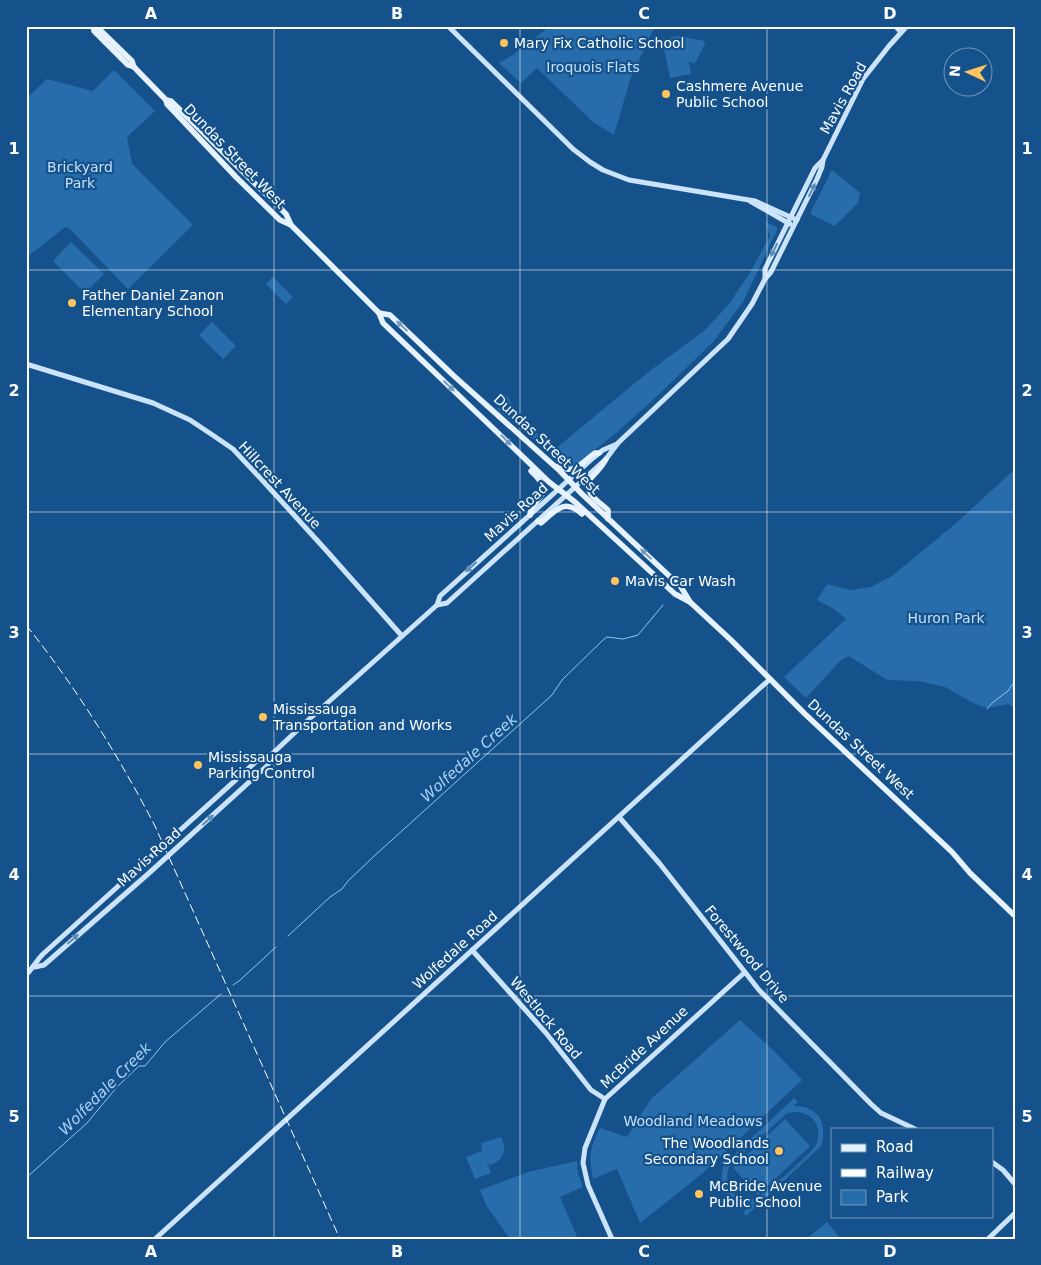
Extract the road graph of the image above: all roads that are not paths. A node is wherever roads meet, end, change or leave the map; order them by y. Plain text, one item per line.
1 (94, 26) edge
2 (448, 26) edge
3 (895, 26) edge
4 (907, 26) edge
5 (901, 32) junction
6 (823, 160) junction
7 (789, 220) junction
8 (797, 220) junction
9 (794, 226) junction
10 (765, 278) junction
11 (379, 314) junction
12 (26, 364) edge
13 (528, 443) junction
14 (618, 443) junction
15 (599, 454) junction
16 (520, 456) junction
17 (606, 459) junction
18 (568, 480) junction
19 (575, 487) junction
20 (558, 489) junction
21 (566, 495) junction
22 (530, 515) junction
23 (591, 517) junction
24 (608, 519) junction
25 (538, 522) junction
26 (690, 602) junction
27 (437, 605) junction
28 (402, 636) junction
29 (770, 679) junction
30 (271, 755) junction
31 (619, 817) junction
32 (1015, 916) edge
33 (472, 950) junction
34 (34, 967) junction
35 (744, 973) junction
36 (26, 975) edge
37 (605, 1099) junction
38 (913, 1128) edge
39 (994, 1163) edge
40 (1015, 1184) edge
41 (1015, 1213) edge
42 (155, 1239) edge
43 (612, 1239) edge
44 (988, 1239) edge

1 - 11 main road, Dundas Street West
2 - 7 street
3 - 5 street
4 - 5 street, Mavis Road
5 - 6 street, Mavis Road
6 - 7 street, Mavis Road
8 -> 6 street, Mavis Road
7 - 8 street
7 - 9 street
7 -> 10 street, Mavis Road
8 - 9 street, Mavis Road
9 - 10 street, Mavis Road
10 - 14 street, Mavis Road
13 -> 11 main road, Dundas Street West
11 -> 16 main road, Dundas Street West
12 - 28 street, Hillcrest Avenue
13 - 15 main road
13 - 18 main road, Dundas Street West
14 - 15 street, Mavis Road
14 - 17 street, Mavis Road
15 - 18 street, Mavis Road
16 - 20 main road, Dundas Street West
16 - 22 main road
17 - 19 street, Mavis Road
17 - 24 main road
18 - 19 main road, Dundas Street West
18 - 20 street, Mavis Road
19 - 21 street, Mavis Road
19 - 24 main road, Dundas Street West
20 - 21 main road, Dundas Street West
20 - 22 street, Mavis Road
21 - 23 main road, Dundas Street West
21 - 25 street, Mavis Road
22 -> 27 street, Mavis Road
23 - 25 main road
23 - 26 main road, Dundas Street West
26 -> 24 main road, Dundas Street West
25 - 27 street, Mavis Road
26 - 29 main road, Dundas Street West
27 - 28 street, Mavis Road
28 - 30 street, Mavis Road
29 - 31 street, Wolfedale Road
29 - 32 main road, Dundas Street West
30 - 34 street, Mavis Road
34 -> 30 street, Mavis Road
31 - 33 street, Wolfedale Road
31 - 35 street, Forestwood Drive
33 - 37 street, Westlock Road
33 - 42 street, Wolfedale Road
34 - 36 street, Mavis Road
35 - 37 street, McBride Avenue
35 - 38 street, Forestwood Drive
37 - 43 street, McBride Avenue
39 - 40 street
41 - 44 street

